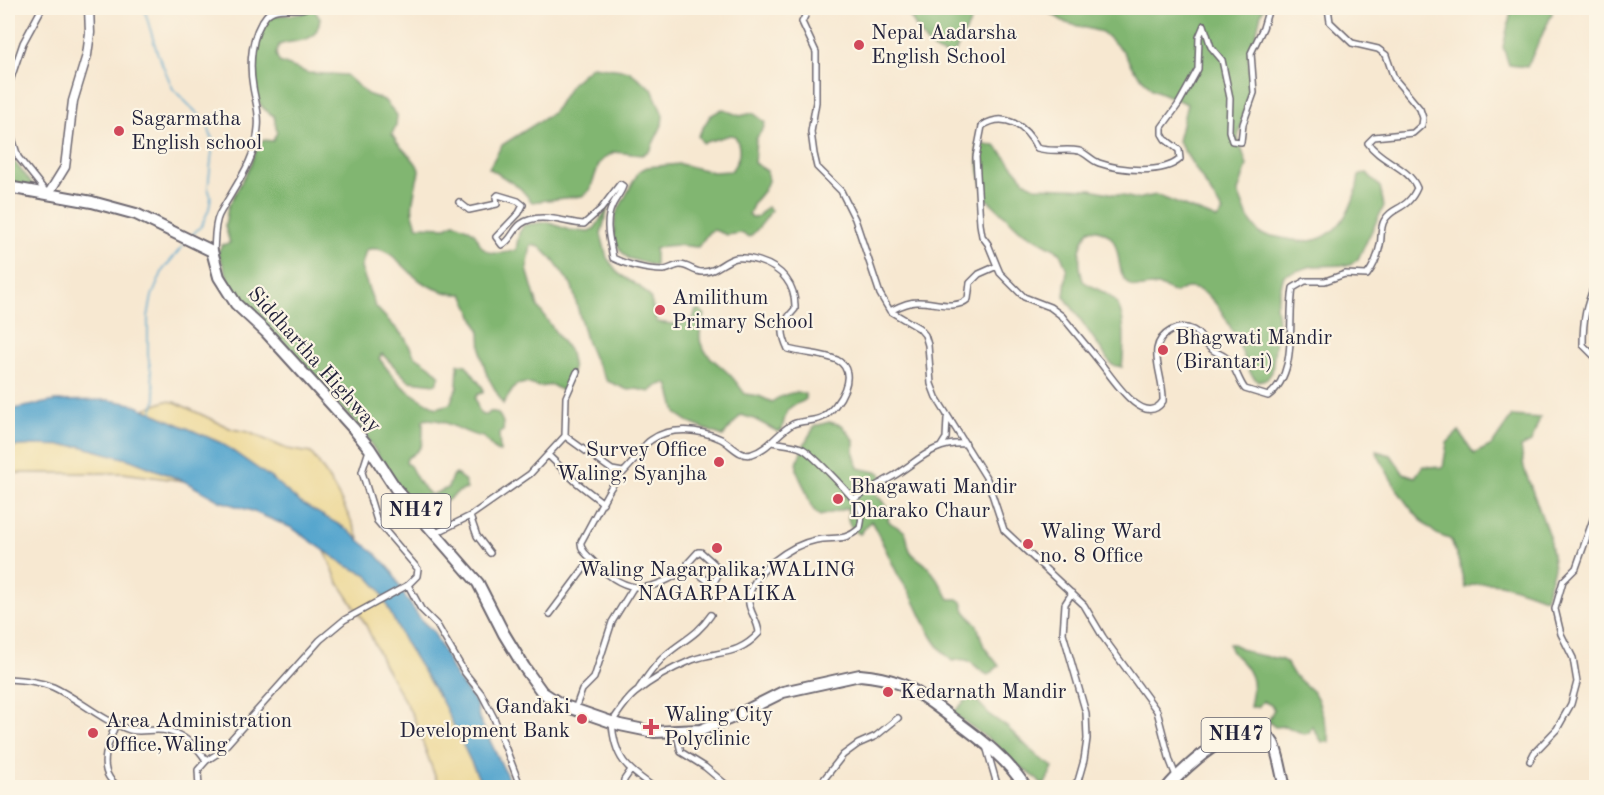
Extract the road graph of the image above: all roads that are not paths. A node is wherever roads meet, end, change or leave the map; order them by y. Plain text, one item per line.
1 (42, 8) edge
2 (89, 8) edge
3 (305, 8) edge
4 (809, 8) edge
5 (1269, 8) edge
6 (1328, 8) edge
7 (8, 87) edge
8 (8, 125) edge
9 (8, 187) edge
10 (48, 193) junction
11 (459, 202) dead end
12 (213, 254) junction
13 (997, 266) junction
14 (1596, 281) edge
15 (890, 311) junction
16 (1596, 357) edge
17 (577, 372) dead end
18 (947, 416) junction
19 (565, 436) junction
20 (772, 442) junction
21 (966, 444) junction
22 (938, 448) junction
23 (370, 449) junction
24 (548, 455) junction
25 (623, 472) junction
26 (854, 499) junction
27 (603, 503) junction
28 (1596, 511) edge
29 (470, 516) junction
30 (436, 533) junction
31 (490, 553) dead end
32 (591, 559) junction
33 (689, 567) junction
34 (411, 583) junction
35 (633, 588) junction
36 (1072, 593) junction
37 (550, 614) dead end
38 (711, 615) dead end
39 (8, 679) edge
40 (634, 694) junction
41 (575, 709) junction
42 (898, 717) dead end
43 (612, 722) junction
44 (116, 723) junction
45 (676, 731) junction
46 (984, 742) junction
47 (206, 761) junction
48 (1530, 762) dead end
49 (631, 770) junction
50 (1176, 776) junction
51 (119, 788) edge
52 (199, 788) edge
53 (521, 788) edge
54 (623, 788) edge
55 (655, 788) edge
56 (730, 788) edge
57 (817, 788) edge
58 (998, 788) edge
59 (1026, 788) edge
60 (1070, 788) edge
61 (1167, 788) edge
62 (1285, 788) edge

1 - 7 street
2 - 10 street
3 - 12 street
4 - 15 street
5 - 13 street
6 - 13 street
8 - 10 street
9 - 10 highway
10 - 12 highway
11 - 20 street
12 - 23 highway, Siddhartha Highway / NH47
13 - 15 street
14 - 16 street
15 - 18 street
17 - 19 street
18 - 21 street
18 - 22 street
19 - 24 street
19 - 25 street
20 - 25 street
20 - 26 street
21 - 22 street
21 - 36 street
22 - 26 street
23 - 30 highway, Siddhartha Highway / NH47
23 - 34 street
24 - 27 street
24 - 29 street
25 - 27 street
26 - 40 street
27 - 32 street
28 - 48 street
29 - 30 street
29 - 31 street
30 - 41 highway, Siddhartha Highway / NH47
32 - 35 street
32 - 37 street
33 - 33 street
33 - 35 street
34 - 47 street
34 - 53 street
35 - 41 street
36 - 50 street
36 - 60 street
38 - 40 street
39 - 44 street
40 - 43 street
41 - 43 highway, Siddhartha Highway / NH47
42 - 57 street
43 - 45 highway, Siddhartha Highway / NH47
43 - 49 street
44 - 47 street
44 - 51 street
45 - 46 highway, Siddhartha Highway / NH47
45 - 56 street
46 - 58 street
46 - 59 highway, Siddhartha Highway / NH47
47 - 52 street
49 - 54 street
49 - 55 street
50 - 61 highway, NH47
50 - 62 highway, NH47

